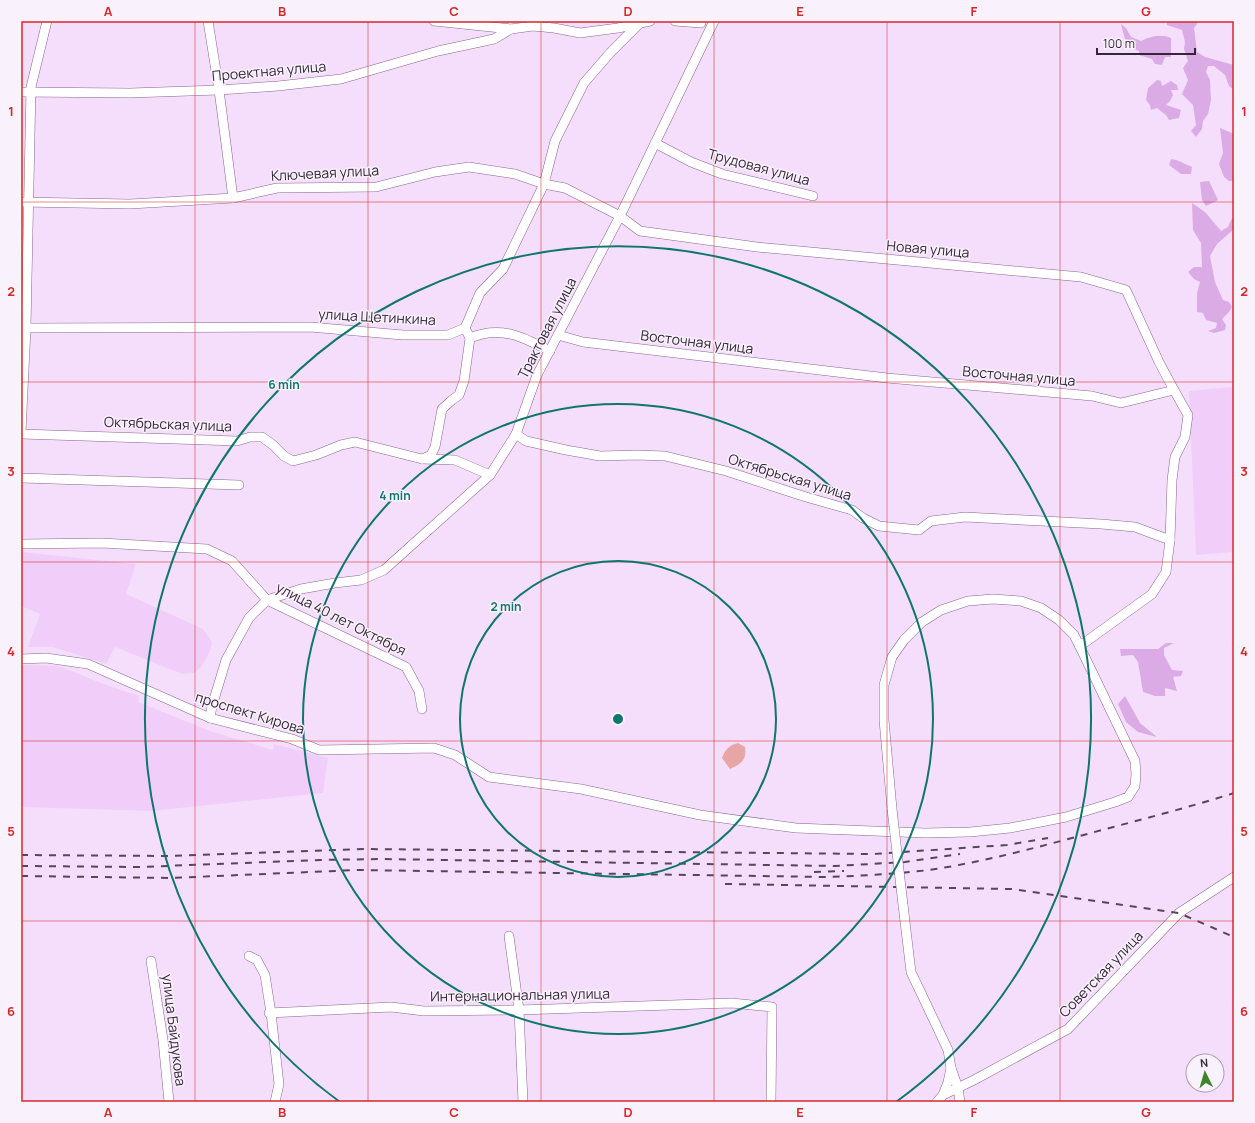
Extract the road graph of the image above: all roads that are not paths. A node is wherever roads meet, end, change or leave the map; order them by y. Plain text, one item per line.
1 (47, 21) edge
2 (208, 21) edge
3 (434, 21) edge
4 (650, 21) edge
5 (675, 21) edge
6 (700, 22) edge
7 (639, 24) junction
8 (712, 25) edge
9 (511, 29) junction
10 (219, 90) junction
11 (21, 92) edge
12 (31, 92) junction
13 (655, 143) junction
14 (544, 184) junction
15 (813, 196) dead end
16 (233, 198) junction
17 (25, 202) edge
18 (620, 216) junction
19 (26, 328) junction
20 (466, 328) junction
21 (558, 335) junction
22 (470, 338) junction
23 (550, 351) junction
24 (1174, 390) junction
25 (21, 433) edge
26 (516, 434) junction
27 (422, 460) junction
28 (490, 475) junction
29 (21, 478) edge
30 (239, 486) dead end
31 (1170, 540) junction
32 (21, 544) edge
33 (267, 600) junction
34 (1080, 646) junction
35 (21, 659) edge
36 (422, 709) dead end
37 (210, 718) junction
38 (1234, 877) edge
39 (510, 936) dead end
40 (249, 956) dead end
41 (151, 961) dead end
42 (519, 1010) junction
43 (270, 1013) junction
44 (951, 1068) junction
45 (958, 1088) junction
46 (940, 1099) edge
47 (169, 1102) edge
48 (275, 1102) edge
49 (523, 1102) edge
50 (770, 1102) edge
51 (960, 1102) edge

1 - 12 street
2 - 10 street
3 - 9 street
4 - 7 street
5 - 6 street
6 - 8 street
7 - 9 street
7 - 14 street
8 - 13 street, Трактовая улица
9 - 10 street, Проектная улица
10 - 12 street, Проектная улица
10 - 16 street
11 - 12 street, Проектная улица
12 - 17 street
13 - 15 street, Трудовая улица
13 - 18 street, Трактовая улица
14 - 16 street, Ключевая улица
14 - 18 street, Ключевая улица
14 - 20 street
16 - 17 street, Ключевая улица
17 - 19 street
18 - 21 street, Трактовая улица
18 - 24 street, Новая улица
19 - 20 street, улица Щетинкина
19 - 25 street
20 - 22 street
21 - 23 street, Трактовая улица
21 - 24 street, Восточная улица
22 - 23 street
22 - 27 street
23 - 26 street, Трактовая улица
24 - 31 street
25 - 27 street, Октябрьская улица
26 - 28 street, Трактовая улица
26 - 31 street, Октябрьская улица
27 - 28 street, Октябрьская улица
28 - 33 street, Трактовая улица
29 - 30 street
31 - 34 street
32 - 33 street, улица 40 лет Октября
33 - 36 street, улица 40 лет Октября
33 - 37 street
34 - 37 street, проспект Кирова
34 - 44 street, проспект Кирова, bridge
35 - 37 street, проспект Кирова
38 - 45 street, Советская улица
39 - 42 street
40 - 43 street
41 - 47 street, улица Байдукова
42 - 43 street, Интернациональная улица
42 - 49 street
42 - 50 street, Интернациональная улица
43 - 48 street
44 - 45 street, проспект Кирова
44 - 46 street
45 - 46 street, Советская улица
45 - 51 street, проспект Кирова

